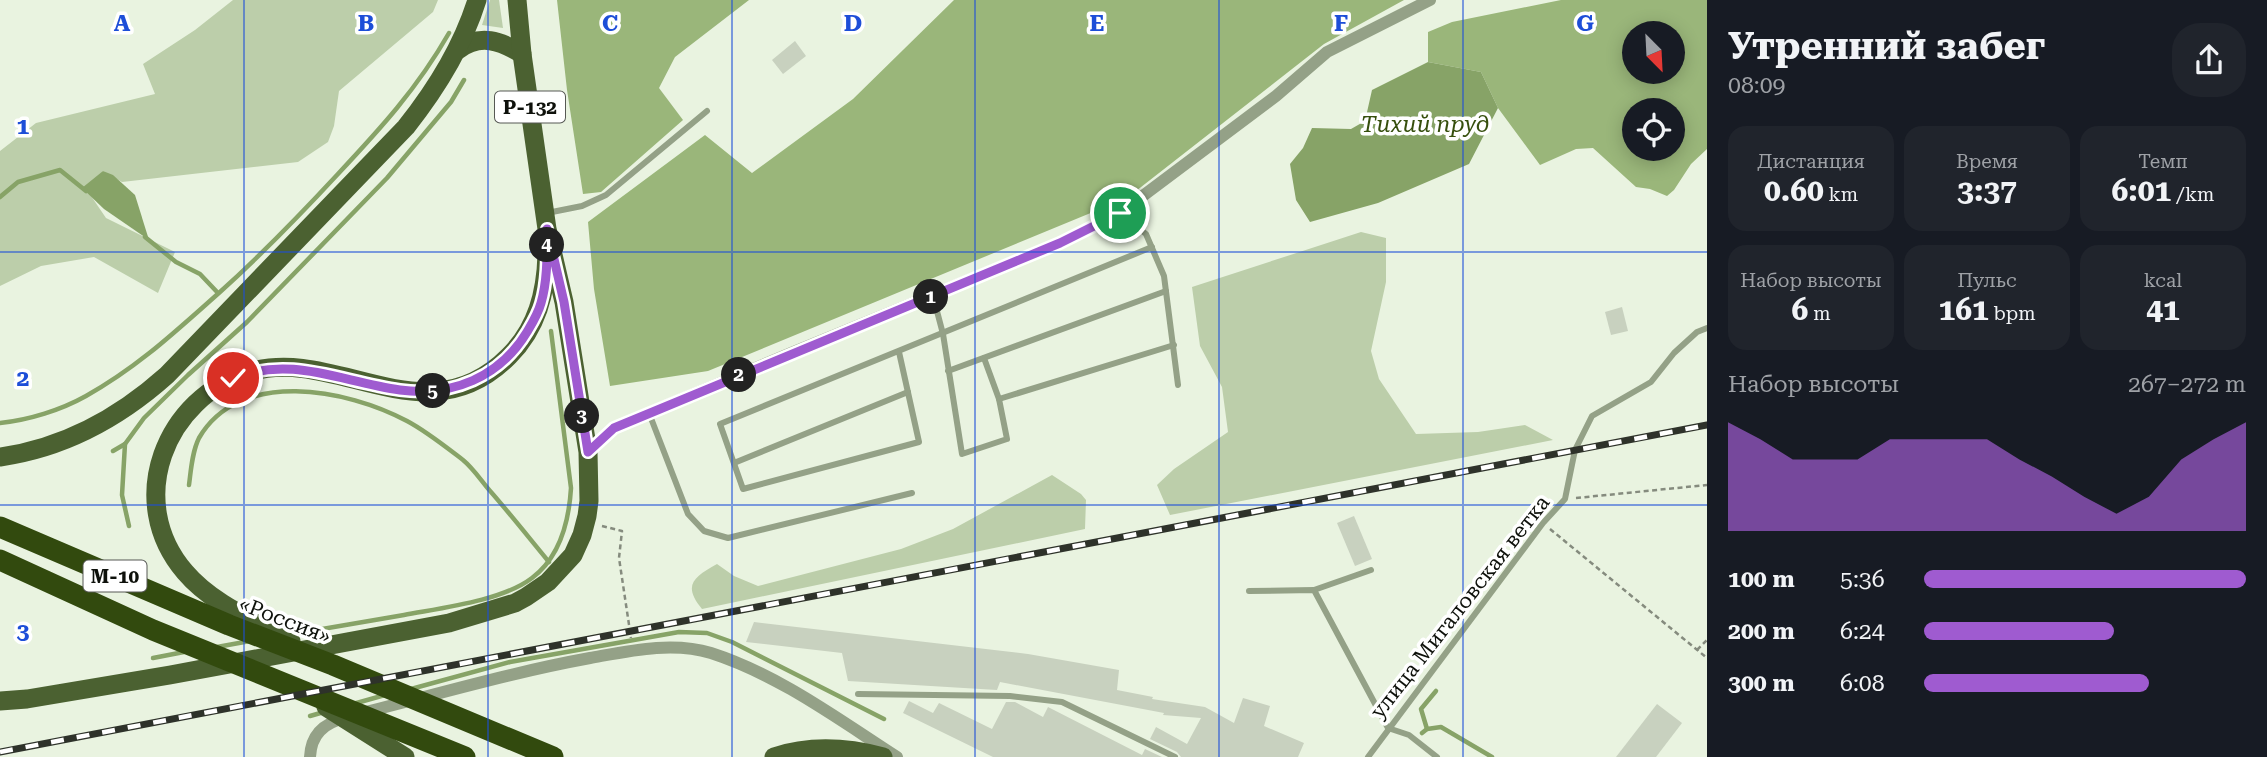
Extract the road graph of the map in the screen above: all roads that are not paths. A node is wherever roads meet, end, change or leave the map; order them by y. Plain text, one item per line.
1 (477, 0) edge
2 (517, 0) edge
3 (1430, 0) edge
4 (458, 50) junction
5 (522, 54) junction
6 (707, 111) dead end
7 (1120, 213) junction
8 (546, 221) junction
9 (1152, 247) junction
10 (1166, 291) junction
11 (933, 296) junction
12 (1707, 328) edge
13 (943, 334) junction
14 (1174, 345) junction
15 (899, 352) junction
16 (984, 358) junction
17 (948, 371) junction
18 (1178, 385) dead end
19 (908, 391) junction
20 (999, 399) junction
21 (649, 413) junction
22 (588, 452) junction
23 (0, 457) edge
24 (734, 463) junction
25 (912, 493) dead end
26 (0, 527) edge
27 (0, 560) edge
28 (1371, 570) dead end
29 (1314, 590) junction
30 (1249, 591) dead end
31 (232, 618) junction
32 (858, 694) dead end
33 (0, 701) edge
34 (1388, 728) junction
35 (399, 745) edge
36 (310, 757) edge
37 (466, 757) edge
38 (553, 757) edge
39 (774, 757) edge
40 (883, 757) edge
41 (897, 757) edge
42 (1175, 757) edge
43 (1368, 757) edge
44 (1437, 757) edge

1 - 4 main road
2 - 5 main road, Р-132
3 - 7 street
4 - 5 main road
4 - 23 main road
5 - 8 main road, Р-132
6 - 8 lane
7 - 9 lane
7 - 11 street
8 - 22 main road, Р-132
8 - 31 main road
9 - 10 lane
9 - 13 lane
10 - 14 lane
10 - 16 lane
11 - 13 lane
11 - 21 street
12 - 34 lane, улица Мигаловская ветка
13 - 15 lane
13 - 17 lane
14 - 18 lane
14 - 20 lane
15 - 19 lane
15 - 24 lane
16 - 17 lane
16 - 20 lane
17 - 20 lane
19 - 24 lane
19 - 24 lane
21 - 22 street
21 - 25 lane
22 - 33 main road
26 - 31 highway, «Россия» / М-10
27 - 35 highway, М-10
28 - 29 lane
29 - 30 lane
29 - 34 lane
31 - 38 highway, «Россия» / М-10
32 - 42 lane
34 - 43 lane, улица Мигаловская ветка
34 - 44 lane
35 - 37 highway, М-10
36 - 41 street
39 - 40 main road

